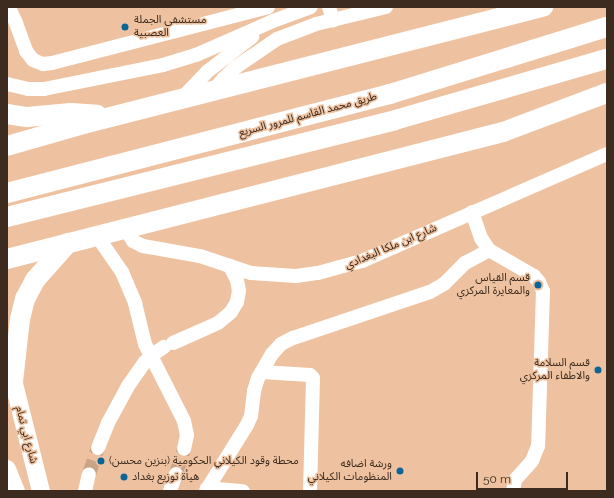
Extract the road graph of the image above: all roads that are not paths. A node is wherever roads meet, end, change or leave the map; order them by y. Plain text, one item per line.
1 (268, 7) edge
2 (311, 7) edge
3 (386, 7) edge
4 (543, 7) edge
5 (7, 8) edge
6 (331, 14) edge
7 (273, 21) junction
8 (607, 27) edge
9 (607, 59) edge
10 (7, 84) edge
11 (214, 91) junction
12 (607, 93) edge
13 (180, 100) junction
14 (7, 114) edge
15 (109, 118) junction
16 (7, 146) edge
17 (607, 154) edge
18 (7, 193) edge
19 (472, 212) junction
20 (7, 217) edge
21 (125, 228) junction
22 (97, 236) junction
23 (68, 243) junction
24 (489, 250) junction
25 (7, 259) edge
26 (230, 266) junction
27 (7, 354) edge
28 (151, 356) junction
29 (262, 372) junction
30 (13, 382) junction
31 (7, 405) edge
32 (23, 424) junction
33 (98, 448) tunnel mouth
34 (184, 449) tunnel mouth
35 (8, 471) edge
36 (89, 474) tunnel mouth
37 (176, 474) tunnel mouth
38 (207, 490) edge
39 (16, 491) edge
40 (42, 491) edge
41 (86, 491) edge
42 (170, 491) edge
43 (243, 491) edge
44 (310, 491) edge
45 (513, 491) edge

1 - 5 street
2 - 7 street
3 - 6 street
4 - 11 highway
6 - 11 street
7 - 10 street
7 - 13 street
8 - 18 highway, طريق محمد القاسم للمرور السريع
9 - 20 highway
11 - 13 highway
12 - 21 highway
13 - 15 highway
14 - 15 highway
15 - 16 highway
17 - 19 street, شارع ابن ملكا البغدادي
19 - 24 street
19 - 26 street, شارع ابن ملكا البغدادي
21 - 22 highway
21 - 26 street, شارع ابن ملكا البغدادي
22 - 23 highway
22 - 28 street
23 - 25 highway
23 - 30 highway
24 - 29 street
24 - 45 street
26 - 28 street
27 - 30 main road, شارع ابي تمام
28 - 33 street
28 - 34 street
29 - 38 street
29 - 44 street
30 - 32 main road, شارع ابي تمام
31 - 32 main road
32 - 40 main road, شارع ابي تمام
35 - 39 main road
36 - 41 street
37 - 42 street
38 - 43 street

